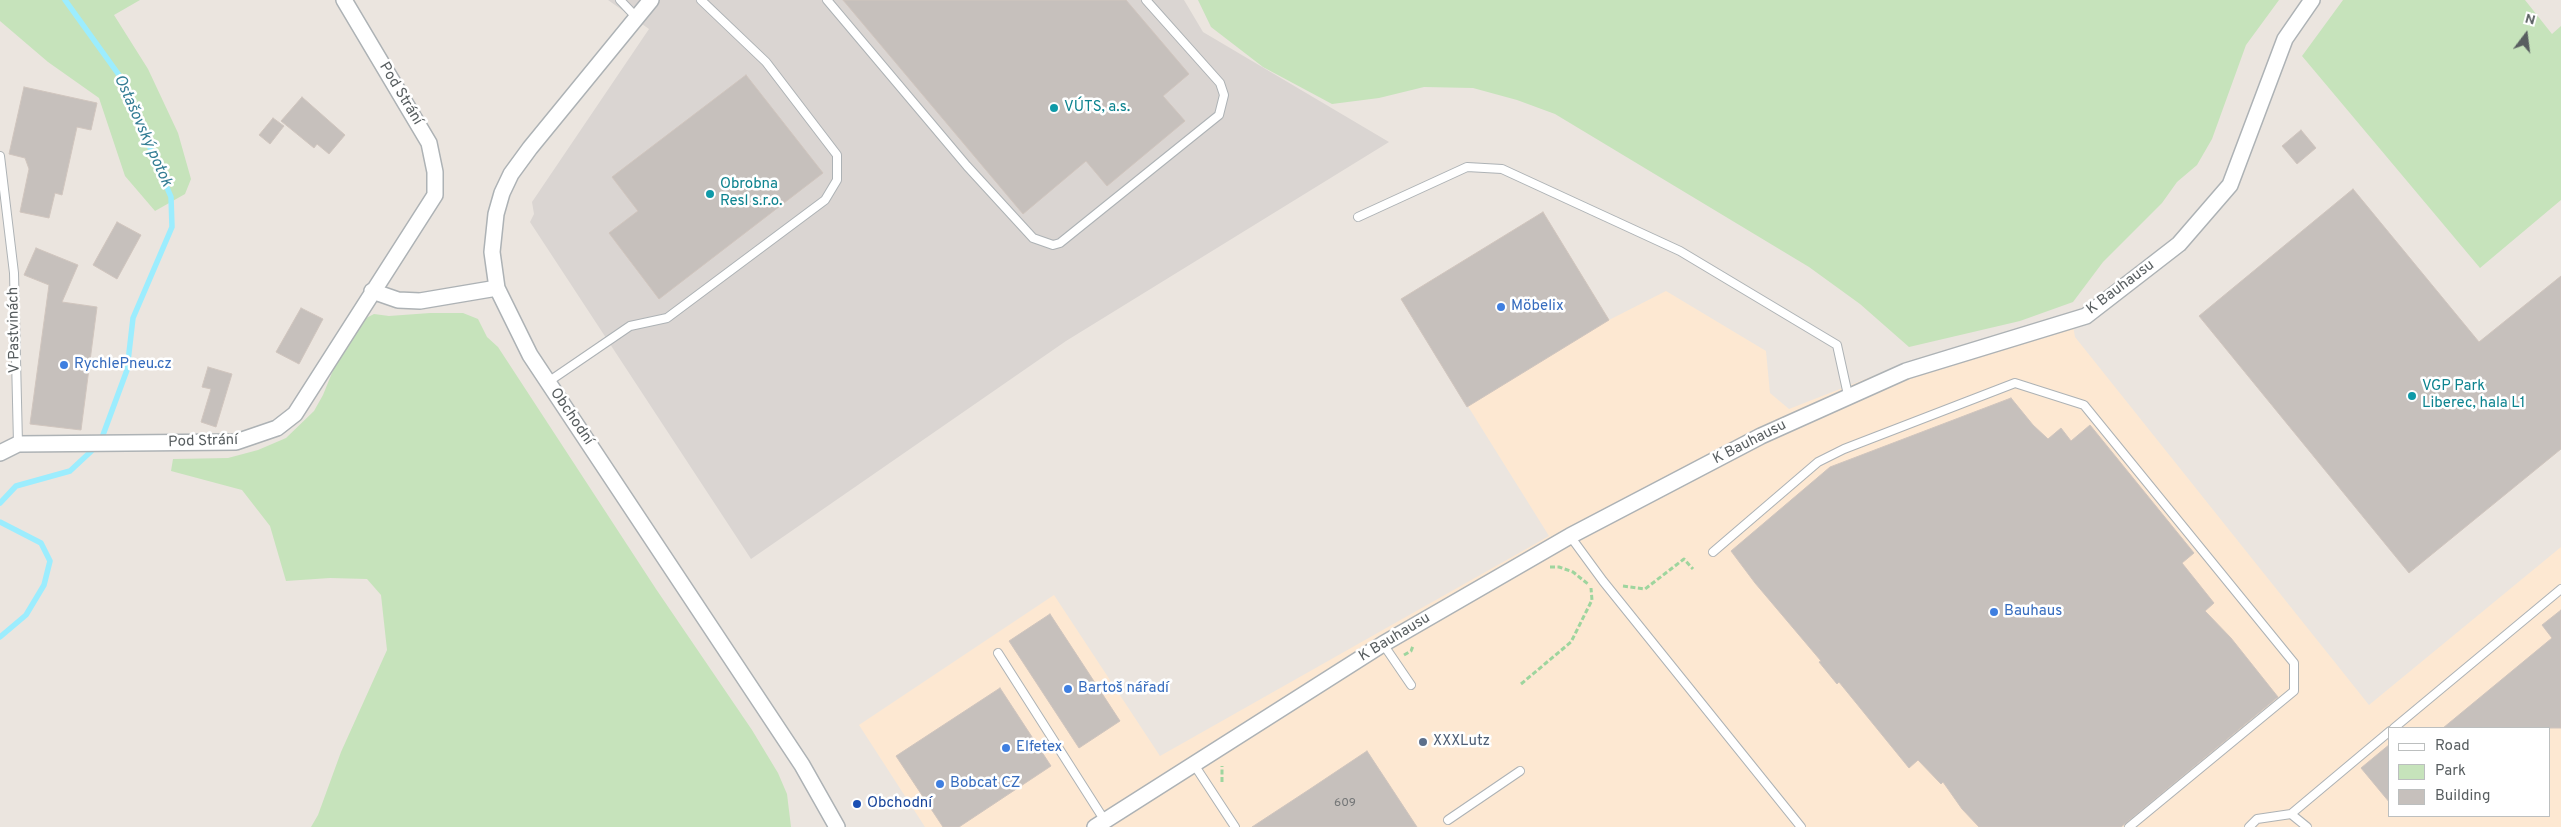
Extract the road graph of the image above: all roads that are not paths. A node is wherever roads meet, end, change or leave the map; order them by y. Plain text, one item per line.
1 (344, 0) edge
2 (620, 0) edge
3 (651, 0) edge
4 (701, 0) edge
5 (827, 0) edge
6 (1146, 0) edge
7 (2312, 0) edge
8 (637, 18) junction
9 (0, 156) edge
10 (1358, 217) dead end
11 (497, 288) junction
12 (372, 291) junction
13 (548, 382) junction
14 (1848, 395) junction
15 (18, 444) junction
16 (0, 453) edge
17 (1570, 536) junction
18 (1713, 552) dead end
19 (2561, 589) edge
20 (1383, 644) junction
21 (998, 654) dead end
22 (1411, 685) dead end
23 (2395, 727) edge
24 (2388, 733) edge
25 (1193, 763) junction
26 (1520, 772) dead end
27 (2291, 814) junction
28 (1448, 820) dead end
29 (1100, 824) edge
30 (837, 827) edge
31 (1234, 827) edge
32 (1801, 827) edge
33 (2129, 827) edge
34 (2249, 827) edge
35 (2307, 827) edge

1 - 12 street, Pod Strání
2 - 8 lane
3 - 8 street, Obchodní
4 - 13 lane
5 - 6 lane
7 - 14 street, K Bauhausu
8 - 11 street, Obchodní
9 - 15 lane, V Pastvinách
10 - 14 lane
11 - 12 street
11 - 13 street, Obchodní
12 - 15 street, Pod Strání
13 - 30 street, Obchodní
14 - 17 street, K Bauhausu
15 - 16 street
17 - 20 street, K Bauhausu
17 - 32 lane
18 - 33 lane
19 - 23 lane
20 - 22 lane
20 - 25 street, K Bauhausu
21 - 29 lane
24 - 27 lane
25 - 29 street, K Bauhausu
25 - 31 lane
26 - 28 lane
27 - 34 lane
27 - 35 lane

